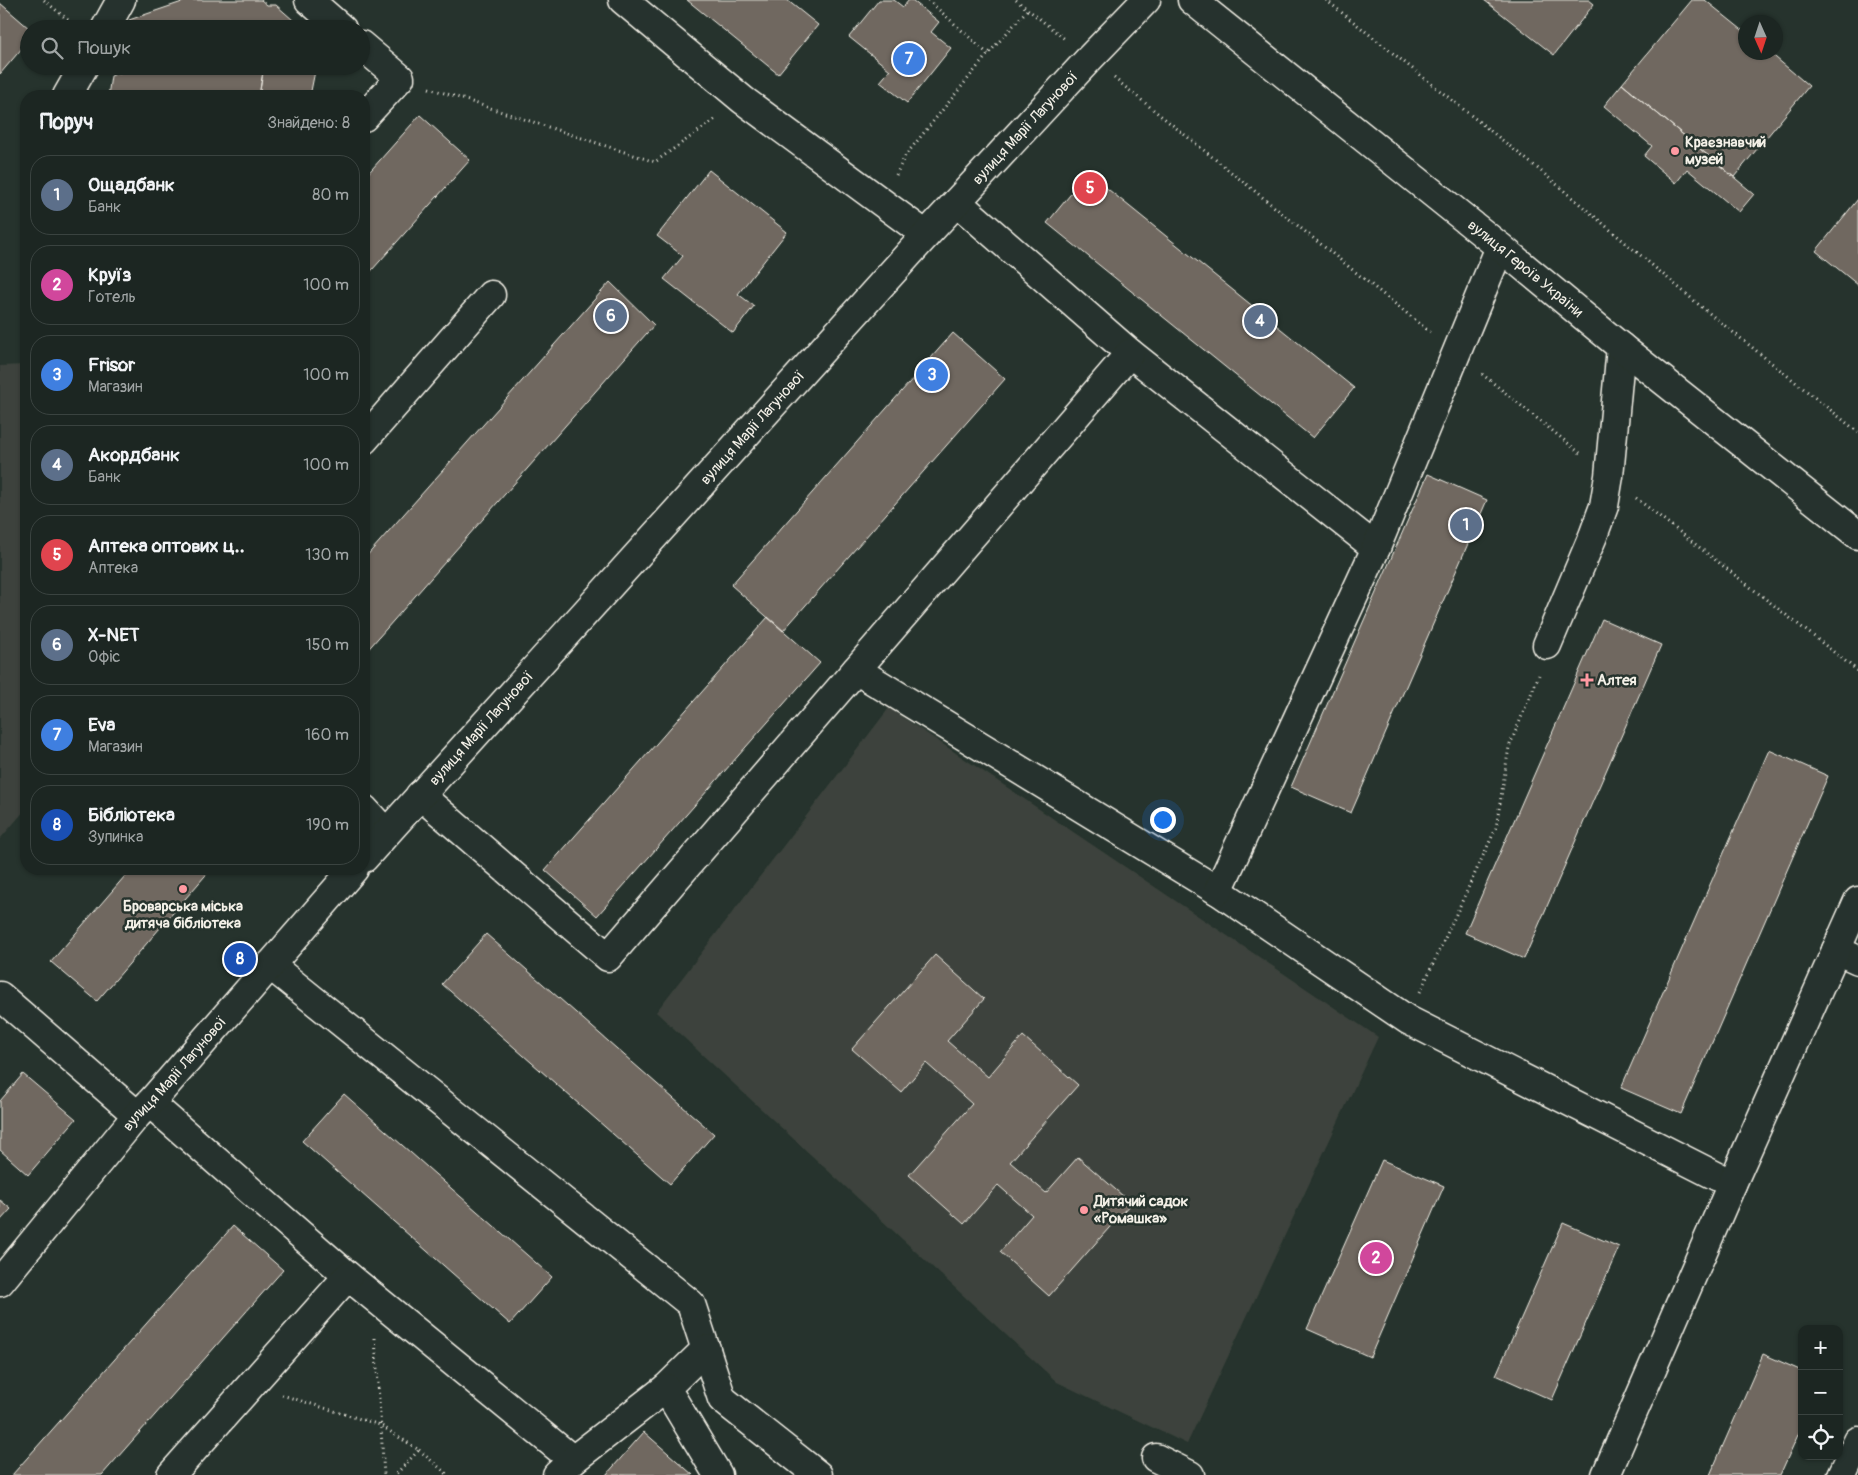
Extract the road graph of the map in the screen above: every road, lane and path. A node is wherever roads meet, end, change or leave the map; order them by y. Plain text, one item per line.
1 (44, 0) edge
2 (122, 0) edge
3 (309, 0) edge
4 (623, 0) edge
5 (928, 0) edge
6 (1146, 0) edge
7 (1192, 0) edge
8 (1326, 0) edge
9 (1028, 9) dead end
10 (67, 20) edge
11 (110, 20) edge
12 (332, 20) edge
13 (370, 53) edge
14 (988, 54) junction
15 (79, 75) edge
16 (400, 78) junction
17 (71, 90) edge
18 (743, 100) junction
19 (370, 110) edge
20 (957, 202) junction
21 (882, 203) junction
22 (926, 235) junction
23 (1500, 246) junction
24 (490, 295) dead end
25 (1621, 347) junction
26 (1130, 353) junction
27 (1858, 432) edge
28 (370, 433) edge
29 (1858, 535) edge
30 (1376, 548) junction
31 (1547, 645) joint
32 (856, 670) junction
33 (420, 795) junction
34 (370, 816) edge
35 (386, 833) junction
36 (370, 851) edge
37 (349, 875) edge
38 (1218, 891) junction
39 (1858, 901) edge
40 (1847, 955) edge
41 (270, 965) junction
42 (0, 996) edge
43 (1408, 1020) junction
44 (143, 1109) junction
45 (1732, 1184) junction
46 (348, 1276) junction
47 (0, 1282) edge
48 (373, 1296) junction
49 (706, 1349) junction
50 (250, 1385) junction
51 (666, 1388) junction
52 (380, 1425) junction
53 (1858, 1441) edge
54 (419, 1450) junction
55 (1156, 1458) dead end
56 (565, 1468) edge
57 (171, 1475) edge
58 (384, 1475) edge
59 (395, 1475) edge
60 (448, 1475) edge
61 (718, 1475) edge
62 (818, 1475) edge
63 (1190, 1475) edge
64 (1606, 1475) edge
65 (1842, 1475) edge

1 - 10 path
2 - 11 street
3 - 12 street
4 - 18 street
5 - 14 path
6 - 20 street, вулиця Марії Лагунової
7 - 23 street, вулиця Героїв України
8 - 27 path
9 - 14 path
13 - 16 street
14 - 21 path
15 - 17 street
16 - 18 path
16 - 19 street
18 - 21 street
20 - 22 street, вулиця Марії Лагунової
20 - 26 street
21 - 22 street
22 - 33 street, вулиця Марії Лагунової
23 - 25 street, вулиця Героїв України
23 - 30 street
24 - 28 street
25 - 29 street, вулиця Героїв України
25 - 31 street
26 - 30 street
26 - 32 street
30 - 38 street
31 - 43 path
32 - 33 street
32 - 38 street
33 - 35 street, вулиця Марії Лагунової
34 - 35 street
35 - 36 street, вулиця Марії Лагунової
37 - 41 street, вулиця Марії Лагунової
38 - 43 street
39 - 40 street
40 - 45 street
41 - 44 street, вулиця Марії Лагунової
41 - 49 street
42 - 44 street
43 - 45 street
44 - 46 street
44 - 47 street, вулиця Марії Лагунової
45 - 64 street
46 - 48 street
46 - 50 street
48 - 52 path
48 - 56 street
49 - 51 street
49 - 62 street
50 - 52 path
50 - 57 street
51 - 56 street
51 - 61 street
52 - 54 path
52 - 58 path
53 - 65 street
54 - 59 path
54 - 60 path
55 - 63 street

